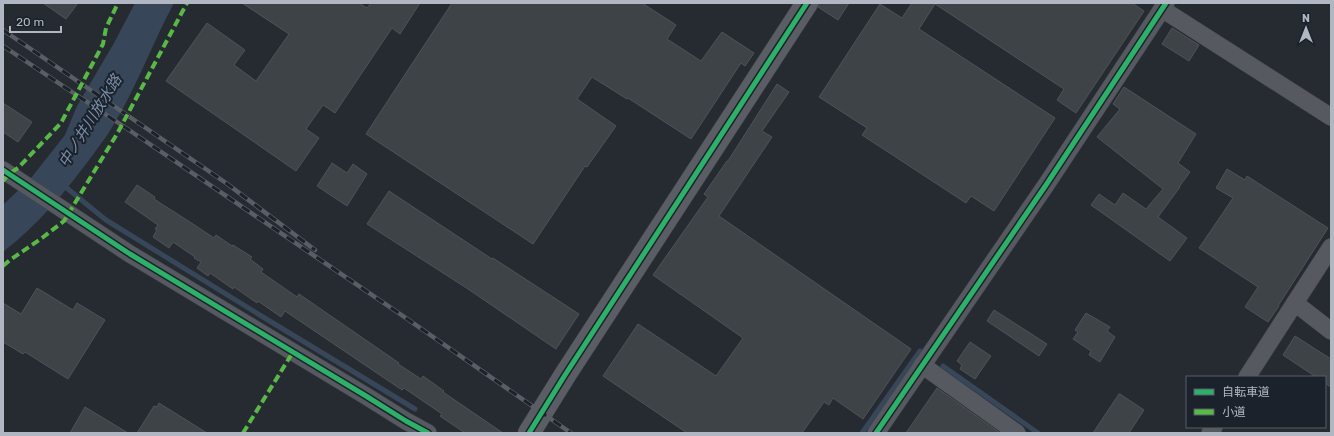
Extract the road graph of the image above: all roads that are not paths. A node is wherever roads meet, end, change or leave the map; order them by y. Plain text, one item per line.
1 (807, 3) edge
2 (1164, 6) edge
3 (1331, 117) edge
4 (9, 174) edge
5 (1331, 247) edge
6 (1294, 303) junction
7 (1331, 331) edge
8 (922, 366) junction
9 (1248, 376) edge
10 (428, 433) edge
11 (529, 433) edge
12 (876, 433) edge
13 (1017, 433) edge

1 - 11 street
2 - 3 street
2 - 8 street
4 - 10 street
5 - 6 street
6 - 7 street
6 - 9 street
8 - 12 street
8 - 13 street

